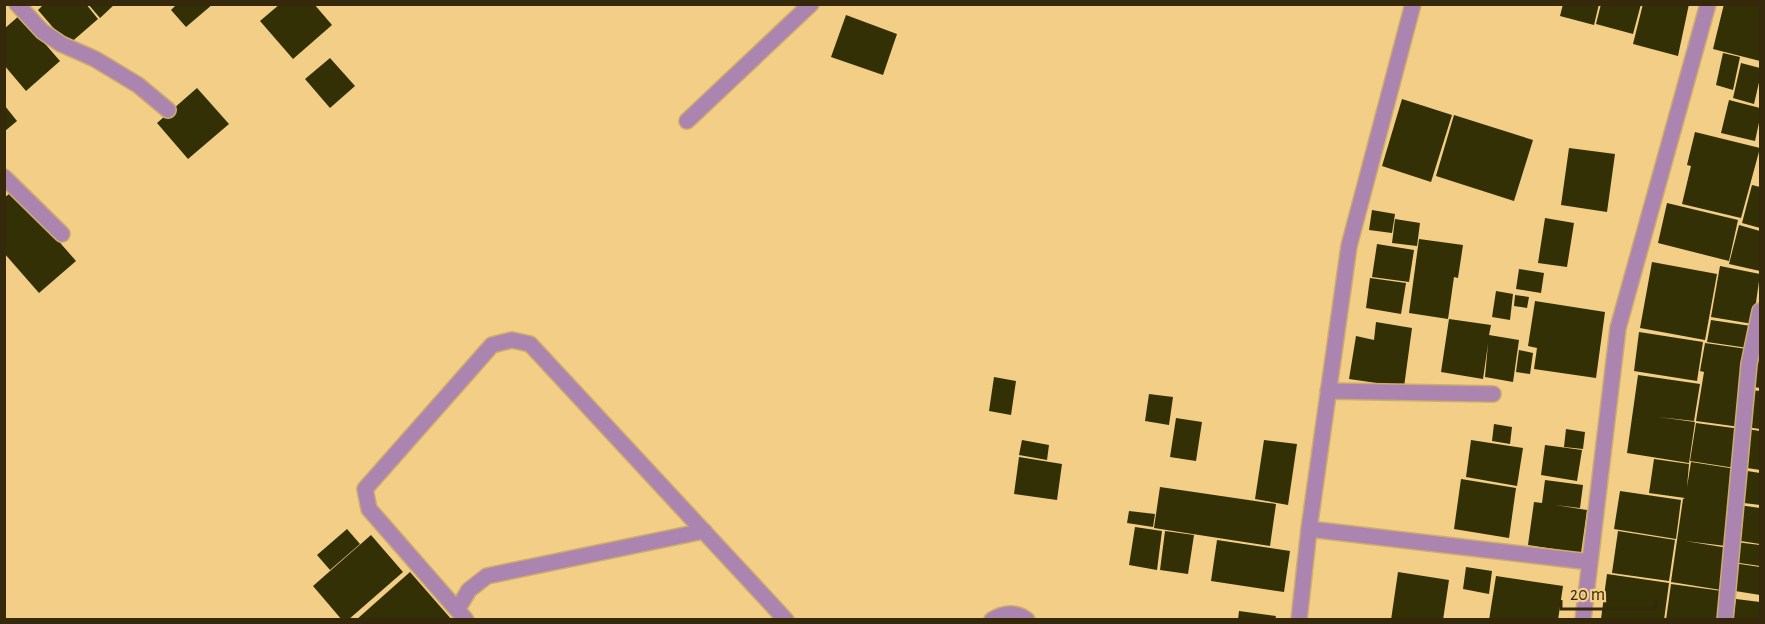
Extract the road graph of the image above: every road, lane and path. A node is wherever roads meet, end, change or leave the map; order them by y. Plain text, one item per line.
1 (18, 4) edge
2 (811, 4) edge
3 (1413, 4) edge
4 (1708, 4) edge
5 (168, 110) dead end
6 (687, 121) dead end
7 (4, 177) edge
8 (62, 234) dead end
9 (1761, 311) edge
10 (1328, 392) junction
11 (1493, 394) dead end
12 (1309, 529) junction
13 (704, 531) junction
14 (1590, 562) junction
15 (461, 615) edge
16 (786, 620) edge
17 (992, 620) edge
18 (1027, 620) edge
19 (1299, 620) edge
20 (1583, 620) edge
21 (1725, 620) edge

1 - 5 street
2 - 6 street
3 - 10 street
4 - 14 street
7 - 8 street
9 - 21 street
10 - 11 street
10 - 12 street
12 - 14 street
12 - 19 street
13 - 15 street
13 - 15 street
13 - 16 street
14 - 20 street
17 - 18 street

